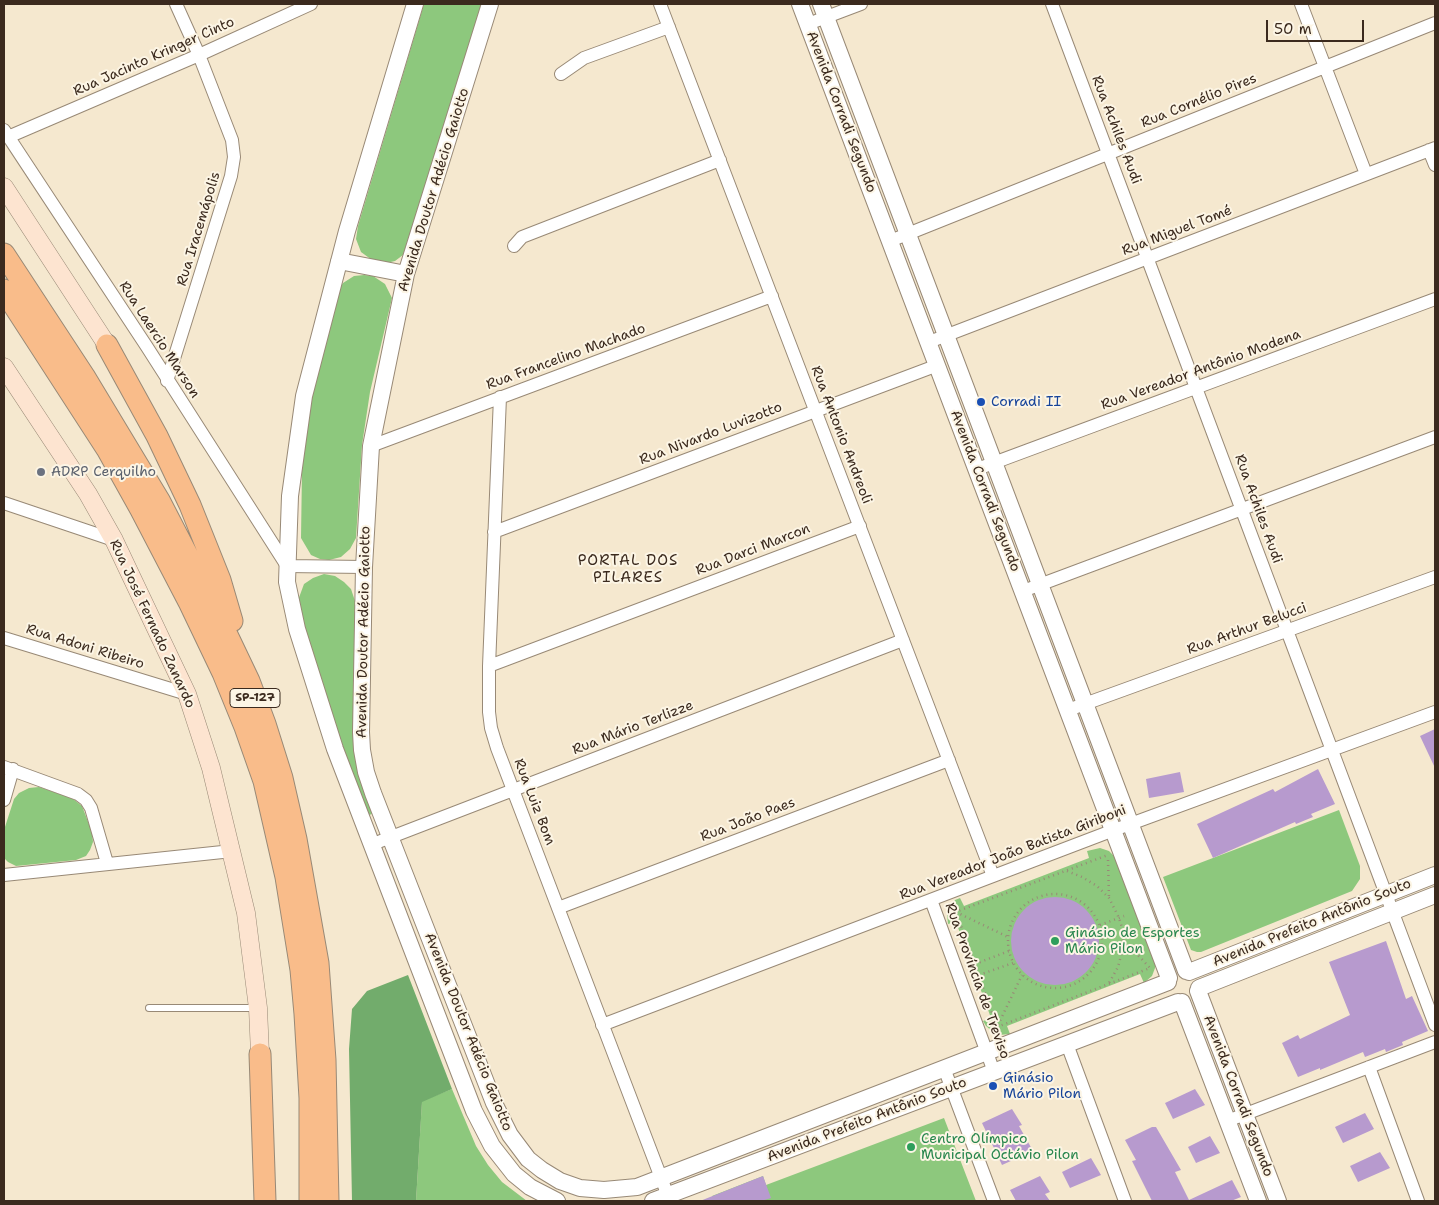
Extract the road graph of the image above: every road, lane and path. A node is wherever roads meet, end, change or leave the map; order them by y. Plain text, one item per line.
1 (176, 4) edge
2 (311, 4) edge
3 (415, 4) edge
4 (490, 4) edge
5 (660, 4) edge
6 (800, 4) edge
7 (861, 4) edge
8 (1052, 4) edge
9 (1301, 4) edge
10 (824, 10) edge
11 (1435, 23) edge
12 (808, 24) junction
13 (669, 27) junction
14 (199, 55) junction
15 (1325, 67) junction
16 (561, 74) dead end
17 (6, 134) edge
18 (1432, 149) edge
19 (1109, 154) junction
20 (720, 160) junction
21 (1435, 165) edge
22 (1366, 174) junction
23 (4, 187) edge
24 (908, 234) junction
25 (890, 241) junction
26 (514, 246) dead end
27 (4, 254) edge
28 (1148, 258) junction
29 (339, 261) junction
30 (406, 274) junction
31 (4, 290) edge
32 (772, 296) junction
33 (1435, 299) edge
34 (946, 336) junction
35 (929, 342) junction
36 (107, 345) joint
37 (938, 365) junction
38 (4, 367) edge
39 (167, 381) junction
40 (1196, 388) junction
41 (500, 398) junction
42 (816, 411) junction
43 (1435, 437) edge
44 (371, 446) junction
45 (995, 463) junction
46 (977, 469) junction
47 (4, 502) edge
48 (1242, 509) junction
49 (860, 526) junction
50 (494, 532) junction
51 (114, 540) junction
52 (287, 566) junction
53 (364, 568) junction
54 (1435, 577) edge
55 (1040, 584) junction
56 (1023, 591) junction
57 (1287, 631) junction
58 (4, 638) edge
59 (903, 640) junction
60 (489, 666) junction
61 (249, 681) junction
62 (187, 694) junction
63 (1085, 704) junction
64 (1068, 710) junction
65 (1435, 712) edge
66 (1332, 750) junction
67 (949, 760) junction
68 (8, 768) edge
69 (514, 790) junction
70 (4, 800) edge
71 (1130, 824) junction
72 (1114, 830) junction
73 (390, 837) junction
74 (373, 844) junction
75 (232, 851) junction
76 (107, 863) junction
77 (1065, 871) junction
78 (4, 875) edge
79 (1435, 875) edge
80 (993, 876) junction
81 (949, 893) junction
82 (1386, 894) junction
83 (1435, 895) edge
84 (1109, 898) junction
85 (931, 900) junction
86 (558, 908) junction
87 (956, 912) junction
88 (1393, 912) junction
89 (1124, 916) dead end
90 (938, 918) junction
91 (1120, 918) junction
92 (1100, 925) junction
93 (1008, 937) junction
94 (1123, 938) junction
95 (1009, 952) junction
96 (1013, 963) junction
97 (975, 964) junction
98 (1187, 971) junction
99 (979, 975) junction
100 (1022, 975) junction
101 (1169, 980) junction
102 (1109, 984) junction
103 (1198, 989) junction
104 (1180, 1002) junction
105 (149, 1008) dead end
106 (258, 1008) junction
107 (602, 1025) junction
108 (1435, 1025) edge
109 (997, 1027) junction
110 (1435, 1042) edge
111 (1067, 1044) junction
112 (986, 1052) junction
113 (260, 1054) joint
114 (1369, 1067) junction
115 (944, 1068) junction
116 (994, 1072) junction
117 (952, 1088) junction
118 (1246, 1114) junction
119 (1227, 1121) junction
120 (660, 1178) junction
121 (660, 1199) edge
122 (265, 1201) edge
123 (310, 1201) edge
124 (328, 1201) edge
125 (557, 1201) edge
126 (994, 1201) edge
127 (1125, 1201) edge
128 (1258, 1201) edge
129 (1278, 1201) edge
130 (1418, 1201) edge

1 - 14 street, Rua Iracemápolis
2 - 14 street, Rua Jacinto Kringer Cinto
3 - 29 street, Avenida Doutor Adécio Gaiotto
4 - 30 street, Avenida Doutor Adécio Gaiotto
5 - 13 street, Rua Antonio Andreoli
6 - 12 street, Avenida Corradi Segundo
7 - 10 street
8 - 19 street, Rua Achiles Audi
9 - 15 street
10 - 12 street
10 - 24 street, Avenida Corradi Segundo
11 - 15 street, Rua Cornélio Pires
12 - 25 street, Avenida Corradi Segundo
13 - 16 street
13 - 20 street, Rua Antonio Andreoli
14 - 17 street, Rua Jacinto Kringer Cinto
14 - 39 street, Rua Iracemápolis
15 - 19 street, Rua Cornélio Pires
15 - 22 street
17 - 39 street, Rua Laercio Marson
18 - 21 street
18 - 22 street, Rua Miguel Tomé
19 - 24 street, Rua Cornélio Pires
19 - 28 street, Rua Achiles Audi
20 - 26 street
20 - 32 street, Rua Antonio Andreoli
22 - 28 street, Rua Miguel Tomé
23 - 36 main road
24 - 25 street, Rua Cornélio Pires
24 - 34 street, Avenida Corradi Segundo
25 - 35 street, Avenida Corradi Segundo
27 - 61 highway, SP-127
28 - 34 street, Rua Miguel Tomé
28 - 40 street, Rua Achiles Audi
29 - 30 street
29 - 52 street, Avenida Doutor Adécio Gaiotto
30 - 44 street, Avenida Doutor Adécio Gaiotto
31 - 123 highway, SP-127
32 - 41 street, Rua Francelino Machado
32 - 42 street, Rua Antonio Andreoli
33 - 40 street, Rua Vereador Antônio Modena
34 - 35 street, Rua Miguel Tomé
34 - 45 street, Avenida Corradi Segundo
35 - 37 street, Avenida Corradi Segundo
36 - 61 highway
37 - 42 street, Rua Nivardo Luvizotto
37 - 46 street, Avenida Corradi Segundo
38 - 51 main road, Rua José Fernado Zanardo
39 - 52 street, Rua Laercio Marson
40 - 45 street, Rua Vereador Antônio Modena
40 - 48 street, Rua Achiles Audi
41 - 44 street, Rua Francelino Machado
41 - 50 street, Rua Luiz Bom
42 - 49 street, Rua Antonio Andreoli
42 - 50 street, Rua Nivardo Luvizotto
43 - 48 street
44 - 53 street, Avenida Doutor Adécio Gaiotto
45 - 46 street, Rua Vereador Antônio Modena
45 - 55 street, Avenida Corradi Segundo
46 - 56 street, Avenida Corradi Segundo
47 - 51 street
48 - 55 street
48 - 57 street, Rua Achiles Audi
49 - 59 street, Rua Antonio Andreoli
49 - 60 street, Rua Darci Marcon
50 - 60 street, Rua Luiz Bom
51 - 62 main road, Rua José Fernado Zanardo
52 - 53 street
52 - 74 street, Avenida Doutor Adécio Gaiotto
53 - 73 street, Avenida Doutor Adécio Gaiotto
54 - 57 street, Rua Arthur Belucci
55 - 56 street
55 - 63 street, Avenida Corradi Segundo
56 - 64 street, Avenida Corradi Segundo
57 - 63 street, Rua Arthur Belucci
57 - 66 street, Rua Achiles Audi
58 - 62 street, Rua Adoni Ribeiro
59 - 67 street, Rua Antonio Andreoli
59 - 69 street, Rua Mário Terlizze
60 - 69 street, Rua Luiz Bom
61 - 124 highway, SP-127
62 - 75 main road, Rua José Fernado Zanardo
63 - 64 street, Rua Arthur Belucci
63 - 71 street, Avenida Corradi Segundo
64 - 72 street, Avenida Corradi Segundo
65 - 66 street, Rua Vereador João Batista Giriboni
66 - 71 street, Rua Vereador João Batista Giriboni
66 - 82 street, Rua Achiles Audi
67 - 80 street, Rua Antonio Andreoli
67 - 86 street, Rua João Paes
68 - 70 street
68 - 76 street
69 - 73 street, Rua Mário Terlizze
69 - 86 street, Rua Luiz Bom
71 - 72 street, Rua Vereador João Batista Giriboni
71 - 98 street, Avenida Corradi Segundo
72 - 80 street, Rua Vereador João Batista Giriboni
72 - 101 street, Avenida Corradi Segundo
73 - 74 street, Rua Mário Terlizze
73 - 120 street, Avenida Doutor Adécio Gaiotto
74 - 125 street, Avenida Doutor Adécio Gaiotto
75 - 76 street
75 - 106 main road, Rua José Fernado Zanardo
76 - 78 street
77 - 84 path
77 - 84 path
77 - 87 path
79 - 82 street, Avenida Prefeito Antônio Souto
80 - 81 street, Rua Vereador João Batista Giriboni
81 - 85 street, Rua Vereador João Batista Giriboni
81 - 87 path
82 - 88 street, Rua Achiles Audi
82 - 98 street, Avenida Prefeito Antônio Souto
83 - 88 street, Avenida Prefeito Antônio Souto
84 - 91 path
85 - 90 street, Rua Província de Treviso
85 - 107 street, Rua Vereador João Batista Giriboni
86 - 107 street, Rua Luiz Bom
87 - 90 path
87 - 93 path
87 - 97 path
88 - 103 street, Avenida Prefeito Antônio Souto
88 - 108 street, Rua Achiles Audi
89 - 91 path
90 - 112 street, Rua Província de Treviso
91 - 92 path
91 - 94 path
92 - 93 path
92 - 100 path
93 - 95 path
94 - 102 path
94 - 102 path
95 - 96 path
95 - 97 path
96 - 99 path
96 - 100 path
97 - 99 path
98 - 101 street
98 - 103 street
99 - 109 path
100 - 109 path
101 - 104 street
101 - 112 street, Avenida Prefeito Antônio Souto
102 - 109 path
103 - 104 street
103 - 118 street, Avenida Corradi Segundo
104 - 111 street, Avenida Prefeito Antônio Souto
104 - 119 street, Avenida Corradi Segundo
105 - 106 lane
106 - 113 main road, Rua José Fernado Zanardo
107 - 120 street, Rua Luiz Bom
110 - 114 street
111 - 116 street, Avenida Prefeito Antônio Souto
111 - 127 street
112 - 115 street, Avenida Prefeito Antônio Souto
112 - 116 street, Rua Província de Treviso
113 - 122 highway
114 - 118 street
114 - 130 street
115 - 117 street
115 - 120 street, Avenida Prefeito Antônio Souto
116 - 117 street, Avenida Prefeito Antônio Souto
117 - 121 street, Avenida Prefeito Antônio Souto
117 - 126 street
118 - 119 street
118 - 129 street, Avenida Corradi Segundo
119 - 128 street, Avenida Corradi Segundo
120 - 121 street, Rua Luiz Bom

